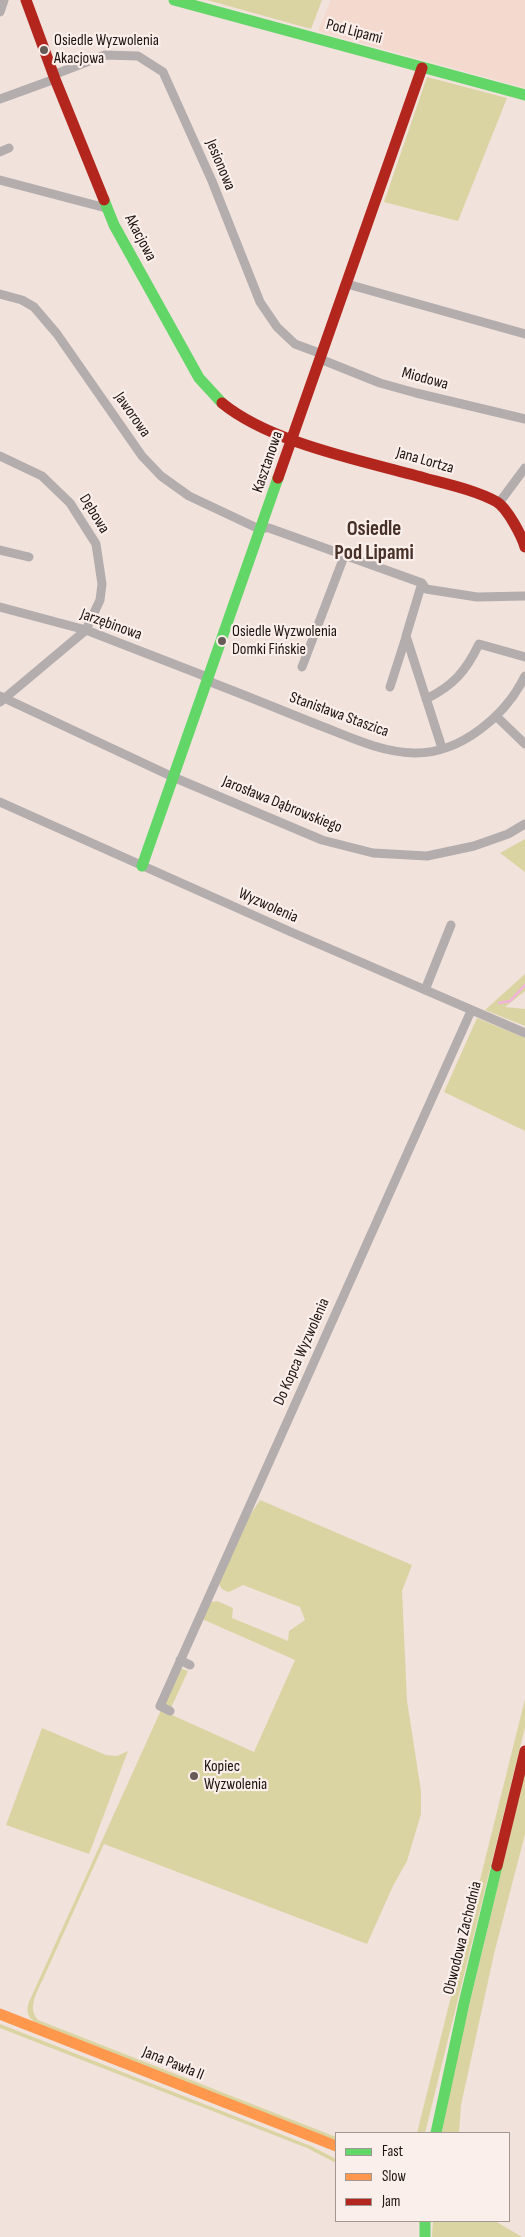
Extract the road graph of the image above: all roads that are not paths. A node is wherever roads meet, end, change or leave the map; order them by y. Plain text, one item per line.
1 (4, 0) edge
2 (26, 0) edge
3 (174, 0) edge
4 (0, 12) edge
5 (422, 68) junction
6 (54, 77) junction
7 (525, 95) edge
8 (0, 99) edge
9 (9, 148) dead end
10 (0, 152) edge
11 (0, 180) edge
12 (106, 208) junction
13 (347, 284) junction
14 (0, 294) edge
15 (525, 334) edge
16 (321, 357) junction
17 (525, 419) edge
18 (292, 441) junction
19 (0, 456) edge
20 (525, 468) edge
21 (499, 503) junction
22 (262, 528) junction
23 (525, 547) edge
24 (0, 550) edge
25 (345, 554) junction
26 (29, 558) dead end
27 (422, 583) junction
28 (525, 596) edge
29 (0, 607) edge
30 (86, 630) junction
31 (406, 636) junction
32 (525, 657) edge
33 (302, 667) dead end
34 (525, 676) edge
35 (208, 680) junction
36 (390, 687) dead end
37 (426, 698) junction
38 (1, 699) edge
39 (496, 716) junction
40 (525, 744) edge
41 (442, 748) junction
42 (173, 777) junction
43 (0, 802) edge
44 (525, 824) edge
45 (142, 866) junction
46 (452, 925) dead end
47 (425, 990) junction
48 (471, 1011) junction
49 (525, 1033) edge
50 (198, 1622) junction
51 (208, 1626) dead end
52 (180, 1660) junction
53 (190, 1665) dead end
54 (170, 1710) dead end
55 (525, 1752) edge
56 (0, 2014) edge
57 (443, 2094) junction
58 (430, 2132) edge
59 (436, 2132) edge
60 (335, 2146) edge
61 (425, 2222) edge
62 (425, 2237) edge

1 - 4 street
2 - 6 street, Akacjowa
3 - 5 street, Pod Lipami
5 - 7 street, Pod Lipami
5 - 13 street, Kasztanowa
6 - 8 street, Jesionowa
6 - 12 street, Akacjowa
6 - 16 street, Jesionowa
9 - 10 street
11 - 12 street
12 - 18 street, Akacjowa
13 - 15 street
13 - 16 street, Kasztanowa
14 - 22 street, Jaworowa
16 - 17 street, Miodowa
16 - 18 street, Kasztanowa
18 - 21 street, Jana Lortza
18 - 22 street, Kasztanowa
19 - 30 street, Dębowa
20 - 21 street
21 - 23 street
22 - 25 street, Jaworowa
22 - 35 street, Kasztanowa
24 - 26 street
25 - 27 street, Jaworowa
25 - 33 street
27 - 28 street, Jaworowa
27 - 31 street
29 - 30 street, Jarzębinowa
30 - 35 street, Jarzębinowa
30 - 38 street, Dębowa
31 - 36 street
31 - 37 street
32 - 37 street
34 - 39 street, Stanisława Staszica
35 - 41 street, Stanisława Staszica
35 - 42 street, Kasztanowa
37 - 41 street
38 - 42 street, Jarosława Dąbrowskiego
39 - 40 street
39 - 41 street, Stanisława Staszica
42 - 44 street, Jarosława Dąbrowskiego
42 - 45 street, Kasztanowa
43 - 45 street, Wyzwolenia
45 - 47 street, Wyzwolenia
46 - 47 street
47 - 48 street, Wyzwolenia
48 - 49 street, Wyzwolenia
48 - 50 street, Do Kopca Wyzwolenia
50 - 51 street
50 - 52 street, Do Kopca Wyzwolenia
52 - 53 street
52 - 54 street, Do Kopca Wyzwolenia
55 - 57 street, Obwodowa Zachodnia
56 - 60 street, Jana Pawła II
57 - 58 street
57 - 59 street, Obwodowa Zachodnia
61 - 62 street

